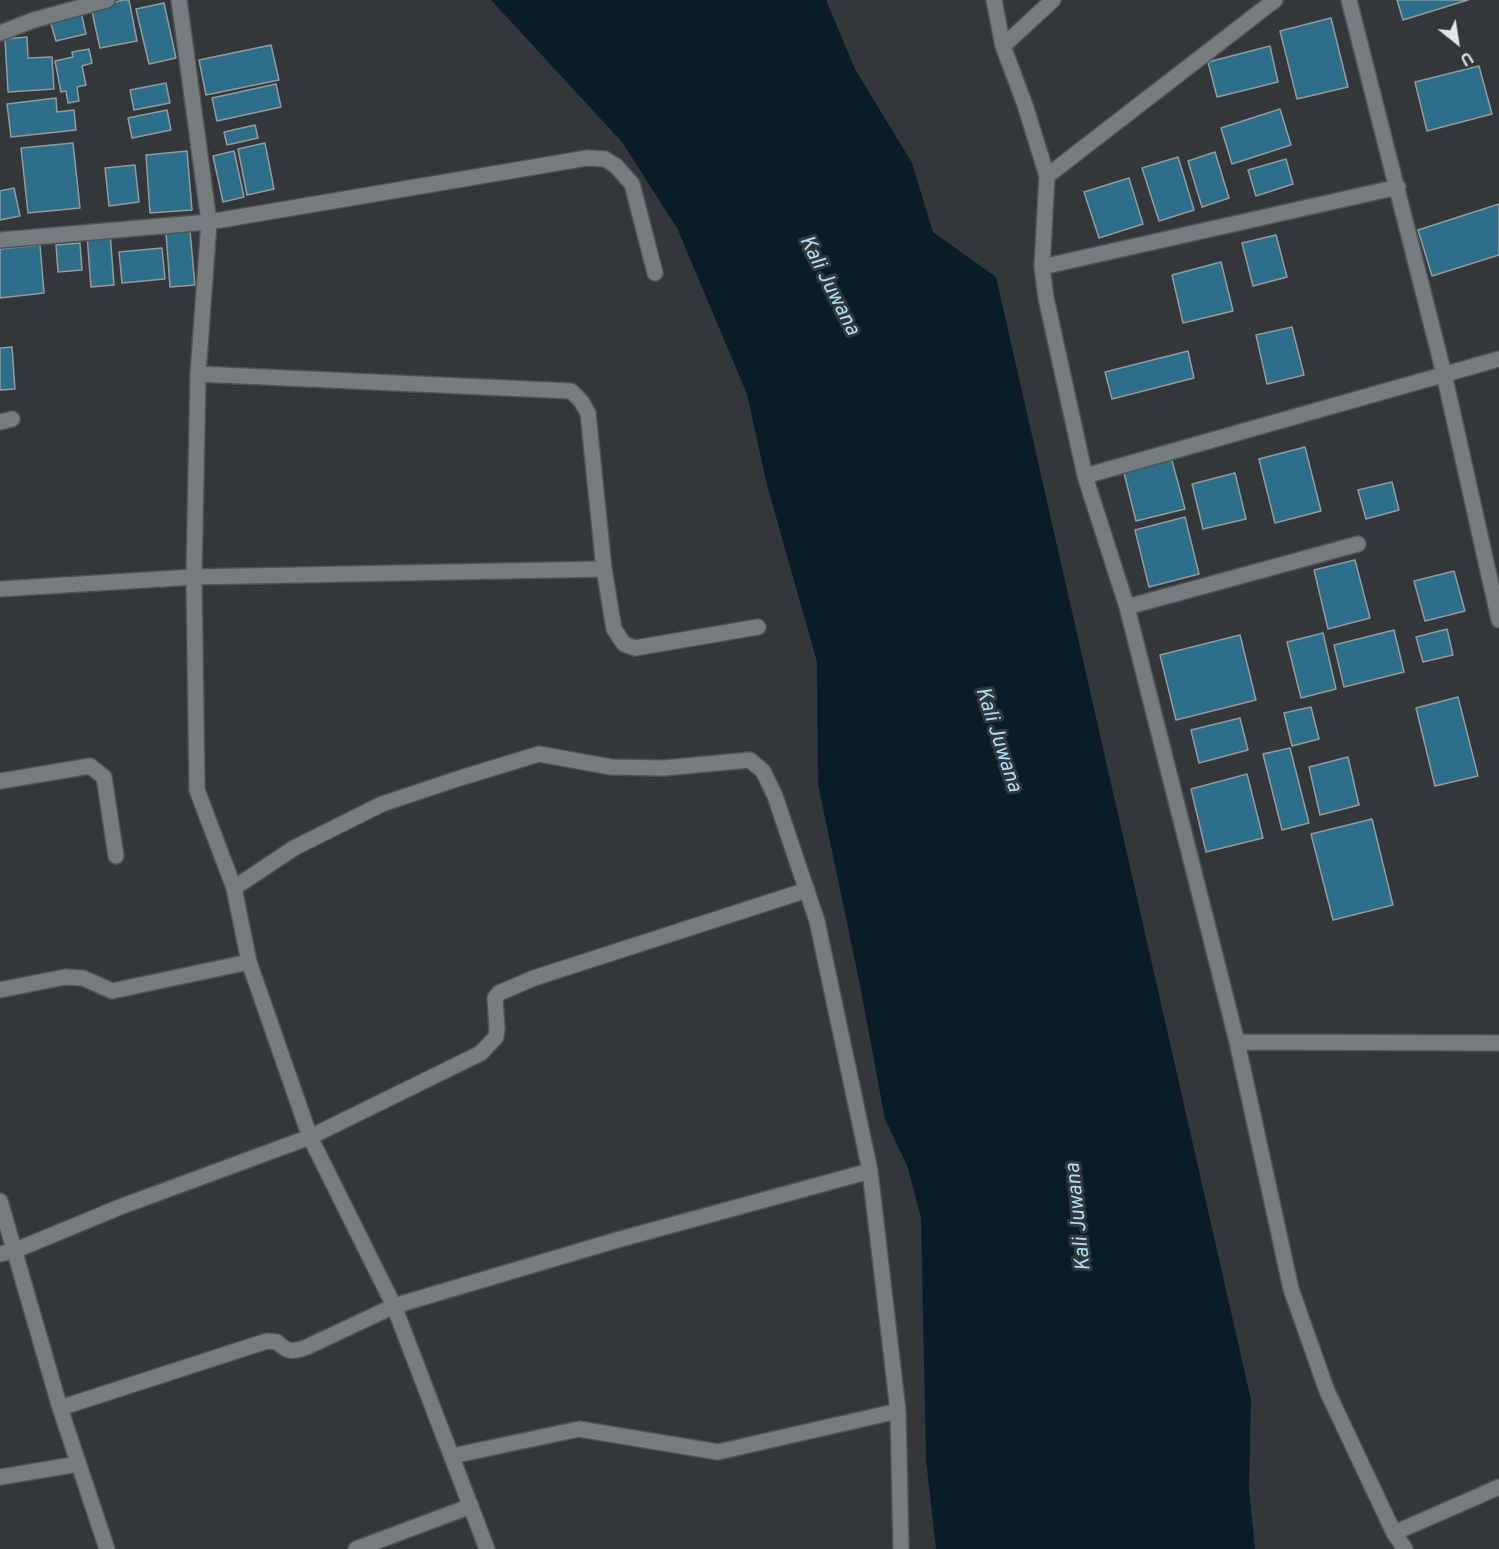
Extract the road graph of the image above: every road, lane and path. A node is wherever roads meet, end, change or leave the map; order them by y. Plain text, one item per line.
1 (107, 0) edge
2 (179, 0) edge
3 (994, 0) edge
4 (1053, 0) edge
5 (1275, 0) edge
6 (1349, 0) edge
7 (0, 33) edge
8 (1003, 46) junction
9 (1047, 176) junction
10 (1398, 187) junction
11 (209, 222) junction
12 (0, 240) edge
13 (1042, 267) junction
14 (655, 273) dead end
15 (1499, 359) edge
16 (198, 374) junction
17 (1444, 374) junction
18 (1085, 476) junction
19 (1358, 544) dead end
20 (604, 569) junction
21 (194, 577) junction
22 (0, 589) edge
23 (1127, 607) junction
24 (1499, 620) edge
25 (758, 627) dead end
26 (0, 781) edge
27 (116, 856) dead end
28 (234, 888) junction
29 (807, 890) junction
30 (249, 962) junction
31 (0, 990) edge
32 (1237, 1042) junction
33 (1499, 1043) edge
34 (310, 1137) junction
35 (870, 1171) junction
36 (0, 1201) edge
37 (16, 1250) junction
38 (0, 1254) edge
39 (394, 1306) junction
40 (60, 1408) junction
41 (898, 1411) junction
42 (452, 1456) junction
43 (78, 1464) junction
44 (0, 1477) edge
45 (1499, 1487) edge
46 (471, 1506) junction
47 (1394, 1533) junction
48 (107, 1549) edge
49 (356, 1549) edge
50 (487, 1549) edge
51 (901, 1549) edge
52 (1405, 1549) edge

1 - 7 street
2 - 11 street
3 - 8 street
4 - 8 street
5 - 9 street
6 - 10 street
8 - 9 street
9 - 13 street
10 - 13 street
10 - 17 street
11 - 12 street
11 - 14 street
11 - 16 street
13 - 18 street
15 - 17 street
16 - 20 street
16 - 21 street
17 - 18 street
17 - 24 street
18 - 23 street
19 - 23 street
20 - 21 street
20 - 25 street
21 - 22 street
21 - 28 street
23 - 32 street
26 - 27 street
28 - 29 street
28 - 30 street
29 - 34 street
29 - 35 street
30 - 31 street
30 - 34 street
32 - 33 street
32 - 47 street
34 - 37 street
34 - 39 street
35 - 39 street
35 - 41 street
36 - 37 street
37 - 38 street
37 - 40 street
39 - 40 street
39 - 42 street
40 - 43 street
41 - 42 street
41 - 51 street
42 - 46 street
43 - 44 street
43 - 48 street
45 - 47 street
46 - 49 street
46 - 50 street
47 - 52 street

